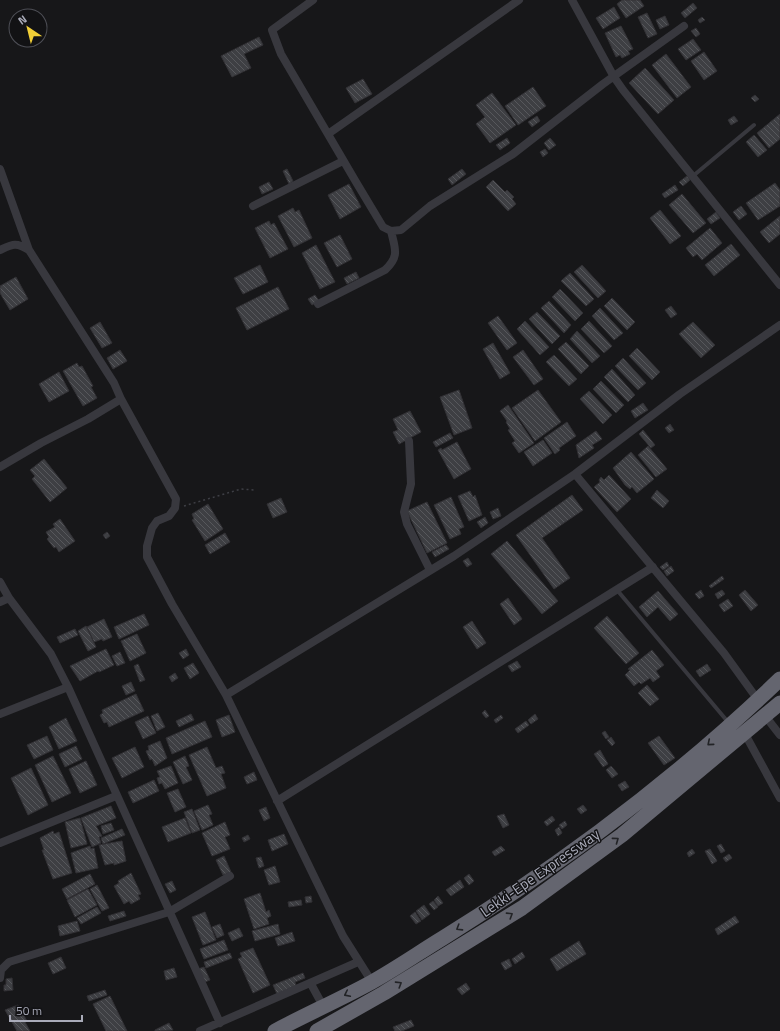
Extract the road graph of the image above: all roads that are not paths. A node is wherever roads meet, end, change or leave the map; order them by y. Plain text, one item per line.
1 (313, 0) edge
2 (519, 0) edge
3 (572, 0) edge
4 (684, 26) dead end
5 (614, 77) junction
6 (754, 125) dead end
7 (328, 134) junction
8 (343, 161) junction
9 (0, 169) edge
10 (693, 176) junction
11 (253, 206) dead end
12 (391, 230) junction
13 (0, 250) edge
14 (29, 250) junction
15 (780, 285) edge
16 (318, 304) dead end
17 (780, 325) edge
18 (121, 399) junction
19 (409, 441) dead end
20 (0, 466) edge
21 (575, 474) junction
22 (653, 567) junction
23 (430, 570) junction
24 (0, 582) edge
25 (617, 590) junction
26 (9, 598) junction
27 (0, 602) edge
28 (780, 679) edge
29 (68, 687) junction
30 (226, 695) junction
31 (758, 700) junction
32 (780, 703) edge
33 (0, 714) edge
34 (766, 716) junction
35 (731, 725) junction
36 (745, 734) junction
37 (780, 735) edge
38 (116, 796) junction
39 (780, 798) edge
40 (277, 800) junction
41 (0, 843) edge
42 (230, 876) dead end
43 (169, 912) junction
44 (358, 962) junction
45 (0, 978) edge
46 (372, 982) junction
47 (311, 984) junction
48 (323, 1006) junction
49 (220, 1023) junction
50 (200, 1031) edge
51 (275, 1031) edge
52 (317, 1031) edge

1 - 7 street
2 - 7 street
3 - 5 street
4 - 5 street
5 - 10 street
5 - 12 street
6 - 10 lane
7 - 8 street
8 - 11 street
8 - 12 street
9 - 14 street
10 - 15 street
12 - 16 street
13 - 14 street
14 - 18 street
17 - 21 street
18 - 20 street
18 - 30 street
19 - 23 street
21 - 22 street
21 - 23 street
22 - 25 street
22 - 31 street
23 - 30 street
24 - 26 street
25 - 35 lane
25 - 40 street
26 - 27 street
26 - 29 street
28 - 31 highway, Lekki-Epe Expressway
29 - 33 street
29 - 38 street
30 - 40 street
31 - 35 highway, Lekki-Epe Expressway
32 - 34 highway, Lekki-Epe Expressway
34 - 36 highway, Lekki-Epe Expressway
34 - 37 street
35 -> 46 highway, Lekki-Epe Expressway
36 - 39 street
52 -> 36 highway, Lekki-Epe Expressway
38 - 41 street
38 - 43 street
40 - 44 street
42 - 43 street
43 - 45 street
43 - 49 street
44 - 46 street
44 - 47 street
46 -> 48 highway, Lekki-Epe Expressway
47 - 48 street
47 - 49 street
48 - 51 highway, Lekki-Epe Expressway
49 - 50 street

